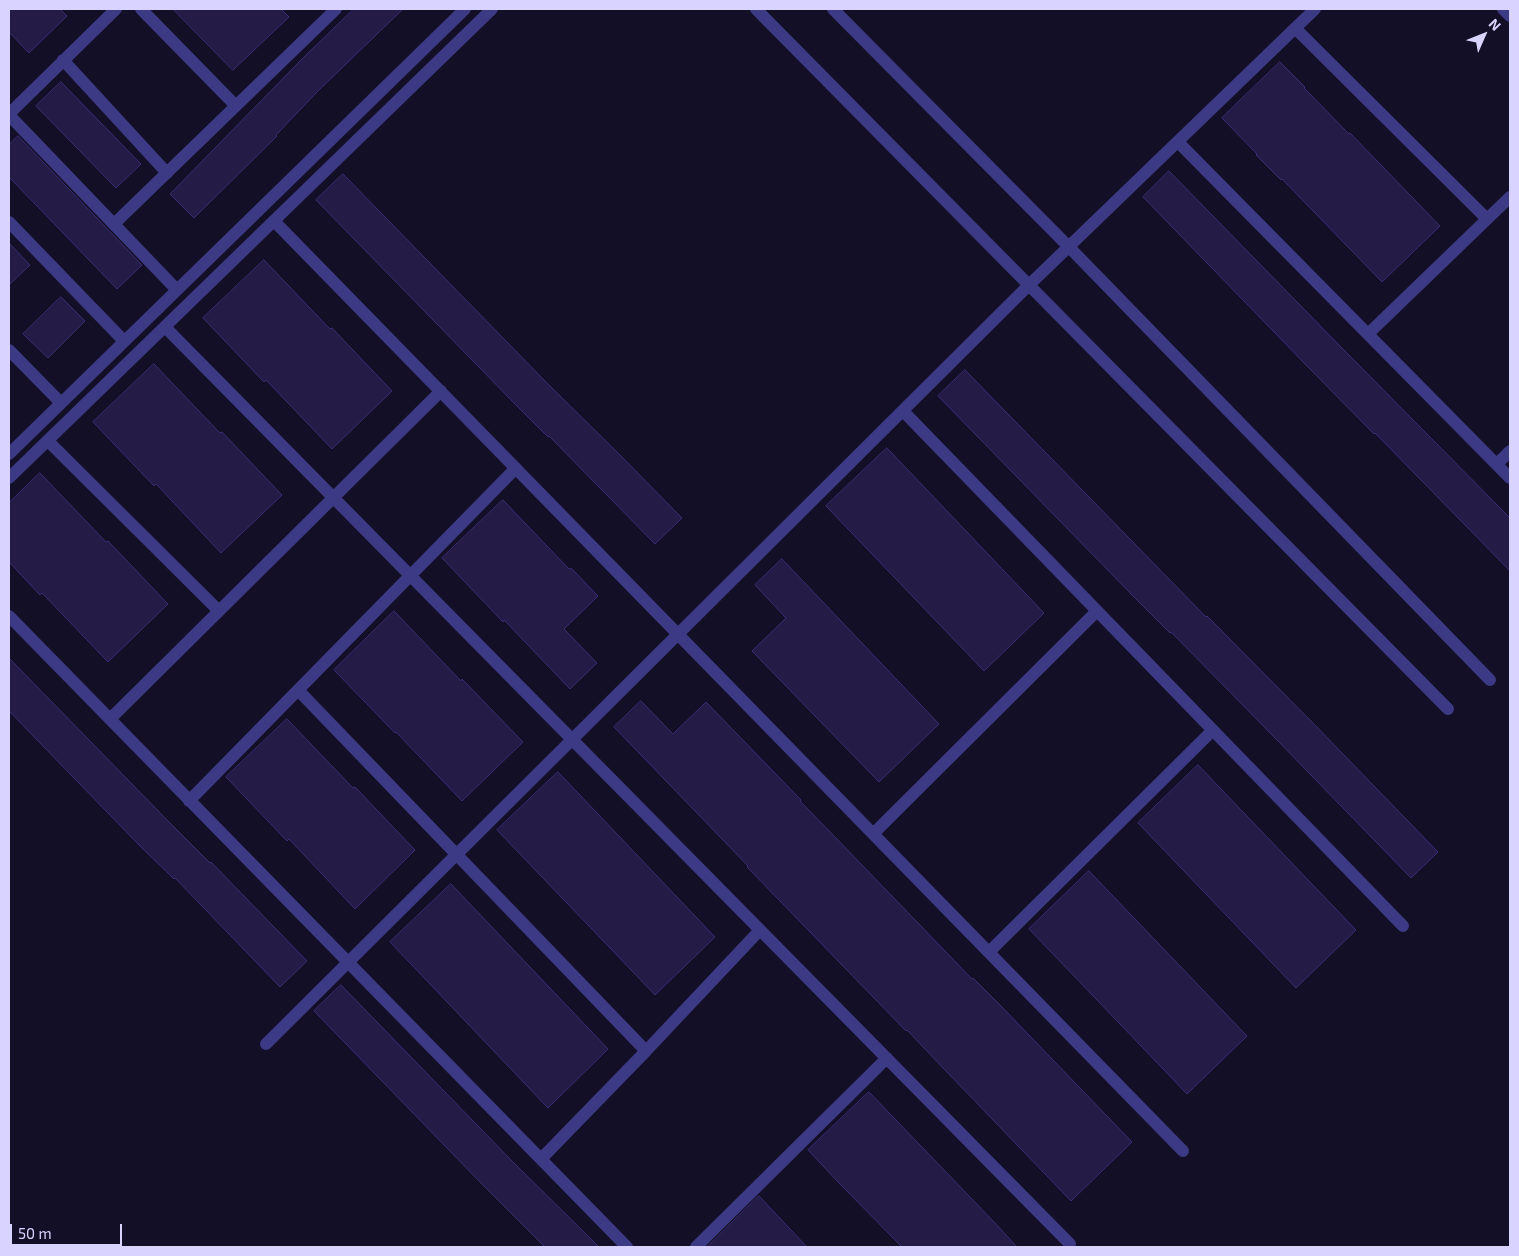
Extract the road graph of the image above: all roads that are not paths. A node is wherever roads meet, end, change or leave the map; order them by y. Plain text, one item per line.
1 (116, 9) edge
2 (142, 9) edge
3 (336, 9) edge
4 (465, 9) edge
5 (492, 9) edge
6 (756, 9) edge
7 (833, 9) edge
8 (1315, 9) edge
9 (1503, 9) edge
10 (1510, 16) edge
11 (1295, 28) junction
12 (63, 60) junction
13 (236, 106) junction
14 (9, 114) edge
15 (1178, 142) junction
16 (167, 173) junction
17 (1510, 197) edge
18 (1488, 219) junction
19 (274, 220) junction
20 (9, 222) edge
21 (114, 224) junction
22 (1069, 247) junction
23 (1029, 285) junction
24 (177, 290) junction
25 (165, 327) junction
26 (1368, 334) junction
27 (124, 341) junction
28 (9, 350) edge
29 (441, 391) junction
30 (60, 403) junction
31 (903, 411) junction
32 (48, 440) junction
33 (1510, 451) edge
34 (9, 454) edge
35 (1497, 464) junction
36 (516, 468) junction
37 (9, 478) edge
38 (1510, 478) edge
39 (333, 498) junction
40 (410, 576) junction
41 (219, 611) junction
42 (1097, 611) junction
43 (9, 616) edge
44 (678, 634) junction
45 (1490, 680) dead end
46 (298, 690) junction
47 (1448, 709) dead end
48 (110, 720) junction
49 (1213, 730) junction
50 (572, 740) junction
51 (190, 801) junction
52 (873, 834) junction
53 (456, 855) junction
54 (1403, 926) dead end
55 (760, 930) junction
56 (989, 952) junction
57 (348, 962) junction
58 (266, 1044) dead end
59 (646, 1051) junction
60 (887, 1058) junction
61 (1184, 1151) dead end
62 (541, 1159) junction
63 (1070, 1244) dead end
64 (627, 1247) edge
65 (696, 1247) edge

1 - 12 street
2 - 13 street
3 - 13 street
4 - 24 street
5 - 19 street
6 - 23 street
7 - 22 street
8 - 11 street
9 - 10 street
11 - 15 street
11 - 18 street
12 - 14 street
12 - 16 street
13 - 16 street
14 - 21 street
15 - 22 street
15 - 26 street
16 - 21 street
17 - 18 street
18 - 26 street
19 - 25 street
19 - 29 street
20 - 27 street
21 - 24 street
22 - 23 street
22 - 45 street
23 - 31 street
23 - 47 street
24 - 27 street
25 - 32 street
25 - 39 street
26 - 35 street
27 - 30 street
28 - 30 street
29 - 36 street
29 - 39 street
30 - 34 street
31 - 42 street
31 - 44 street
32 - 37 street
32 - 41 street
33 - 35 street
35 - 38 street
36 - 40 street
36 - 44 street
39 - 40 street
39 - 41 street
40 - 46 street
40 - 50 street
41 - 48 street
42 - 49 street
42 - 52 street
43 - 48 street
44 - 50 street
44 - 52 street
46 - 51 street
46 - 53 street
48 - 51 street
49 - 54 street
49 - 56 street
50 - 53 street
50 - 55 street
51 - 57 street
52 - 56 street
53 - 57 street
53 - 59 street
55 - 59 street
55 - 60 street
56 - 61 street
57 - 58 street
57 - 62 street
59 - 62 street
60 - 63 street
60 - 65 street
62 - 64 street

